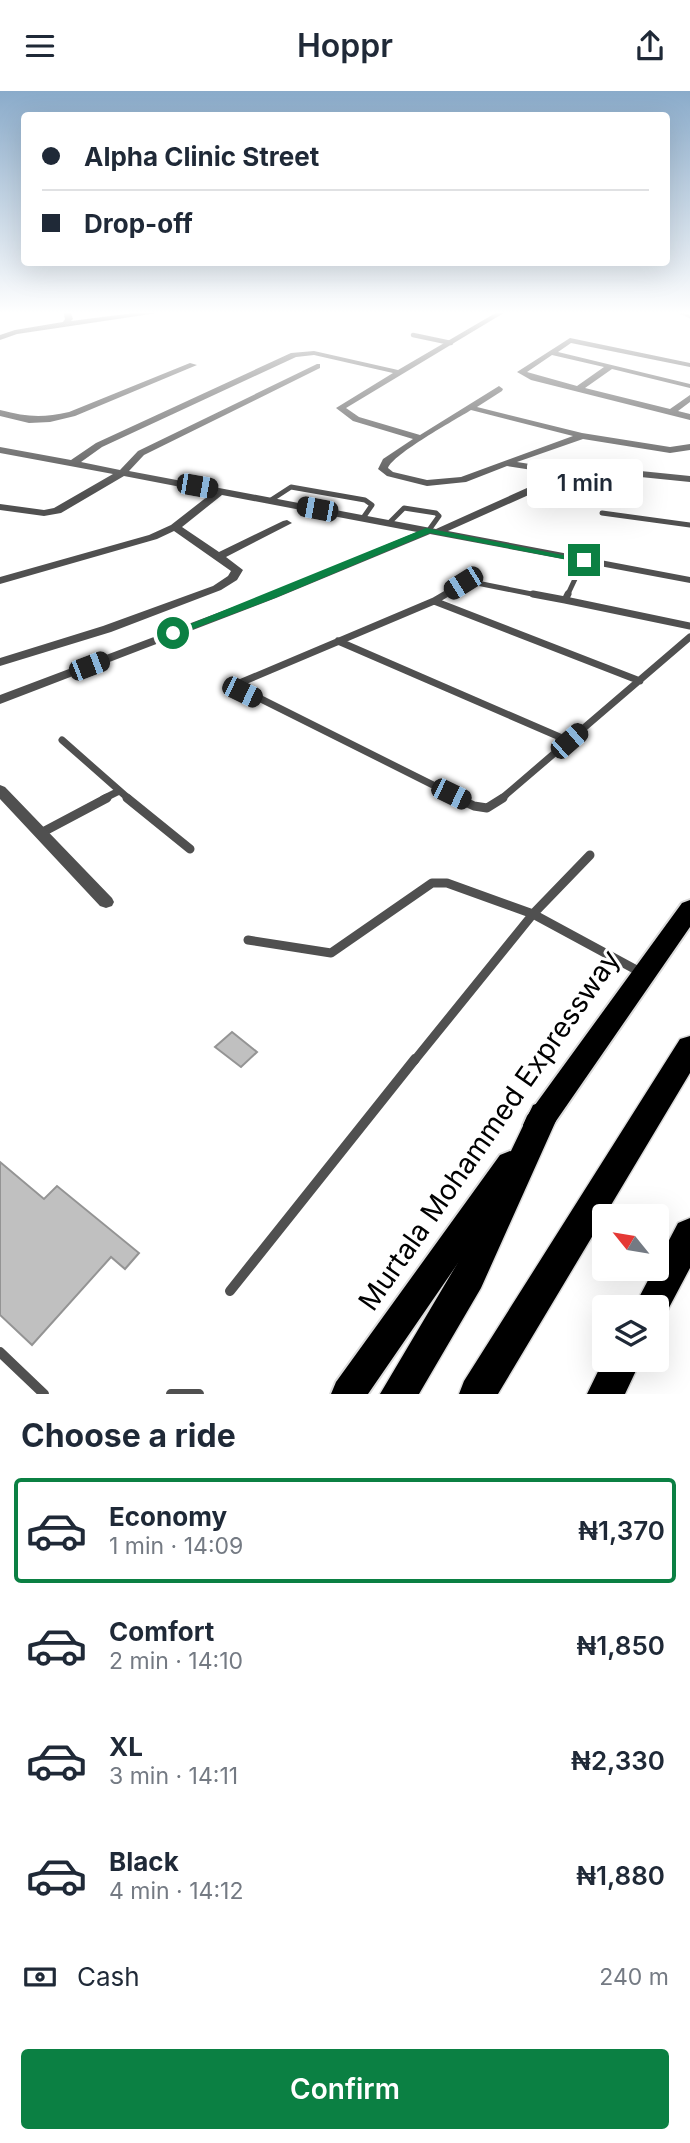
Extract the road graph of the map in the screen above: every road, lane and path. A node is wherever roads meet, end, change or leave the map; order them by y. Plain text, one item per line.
1 (176, 372) edge
2 (258, 372) edge
3 (305, 372) edge
4 (396, 372) edge
5 (521, 372) edge
6 (603, 372) edge
7 (630, 372) edge
8 (401, 373) joint
9 (690, 386) edge
10 (499, 389) dead end
11 (578, 389) junction
12 (690, 398) edge
13 (468, 407) junction
14 (672, 412) junction
15 (0, 413) edge
16 (690, 417) edge
17 (582, 436) junction
18 (421, 438) junction
19 (690, 447) edge
20 (0, 450) edge
21 (506, 463) junction
22 (72, 464) junction
23 (122, 473) junction
24 (568, 473) junction
25 (690, 479) edge
26 (221, 491) junction
27 (271, 500) junction
28 (0, 507) edge
29 (603, 513) dead end
30 (363, 518) junction
31 (287, 523) dead end
32 (389, 523) junction
33 (690, 525) edge
34 (175, 527) junction
35 (433, 531) junction
36 (218, 557) junction
37 (584, 560) junction
38 (690, 580) edge
39 (0, 581) edge
40 (565, 600) junction
41 (433, 601) junction
42 (690, 627) edge
43 (690, 637) edge
44 (338, 641) junction
45 (0, 662) edge
46 (640, 681) junction
47 (0, 700) edge
48 (62, 740) dead end
49 (569, 741) junction
50 (0, 790) edge
51 (119, 791) junction
52 (41, 833) junction
53 (190, 849) dead end
54 (590, 855) dead end
55 (106, 902) dead end
56 (690, 909) edge
57 (533, 914) junction
58 (248, 940) dead end
59 (644, 974) junction
60 (690, 1048) edge
61 (544, 1114) junction
62 (690, 1234) edge
63 (230, 1291) dead end
64 (657, 1295) edge
65 (0, 1352) edge
66 (617, 1372) edge
67 (44, 1394) edge
68 (171, 1394) edge
69 (199, 1394) edge
70 (348, 1394) edge
71 (398, 1394) edge
72 (477, 1394) edge
73 (605, 1394) edge

1 - 15 street
2 - 22 street
3 - 23 street
4 - 8 street
5 - 11 street
6 - 11 street
7 - 9 street
8 - 18 street
10 - 13 street
11 - 14 street
12 - 14 street
13 - 17 street
13 - 18 street
14 - 16 street
17 - 19 street
17 - 21 street
18 - 21 street
20 - 22 street
21 - 24 street
22 - 23 street
23 - 26 street
23 - 28 street
24 - 25 street
24 - 35 street
26 - 27 street
26 - 34 street
27 - 30 street
27 - 30 lane
29 - 33 lane
30 - 32 street
31 - 36 street
32 - 35 street
32 - 35 lane
34 - 36 street
34 - 39 street
35 - 37 street
35 - 47 street
36 - 45 street
37 - 38 street
37 - 40 lane
40 - 41 lane
40 - 42 lane
41 - 44 lane
41 - 46 lane
43 - 46 lane
44 - 49 lane
44 - 49 lane
46 - 49 lane
48 - 51 lane
50 - 52 street
51 - 52 lane
51 - 53 lane
52 - 55 street
54 - 57 lane
56 - 59 highway, Murtala Mohammed Expressway
57 - 58 lane
57 - 59 lane
57 - 63 lane
59 - 61 highway, Murtala Mohammed Expressway
60 - 72 highway
61 - 70 highway, Murtala Mohammed Expressway
61 - 71 highway
62 - 64 highway
65 - 67 lane
66 - 73 highway
68 - 69 lane

